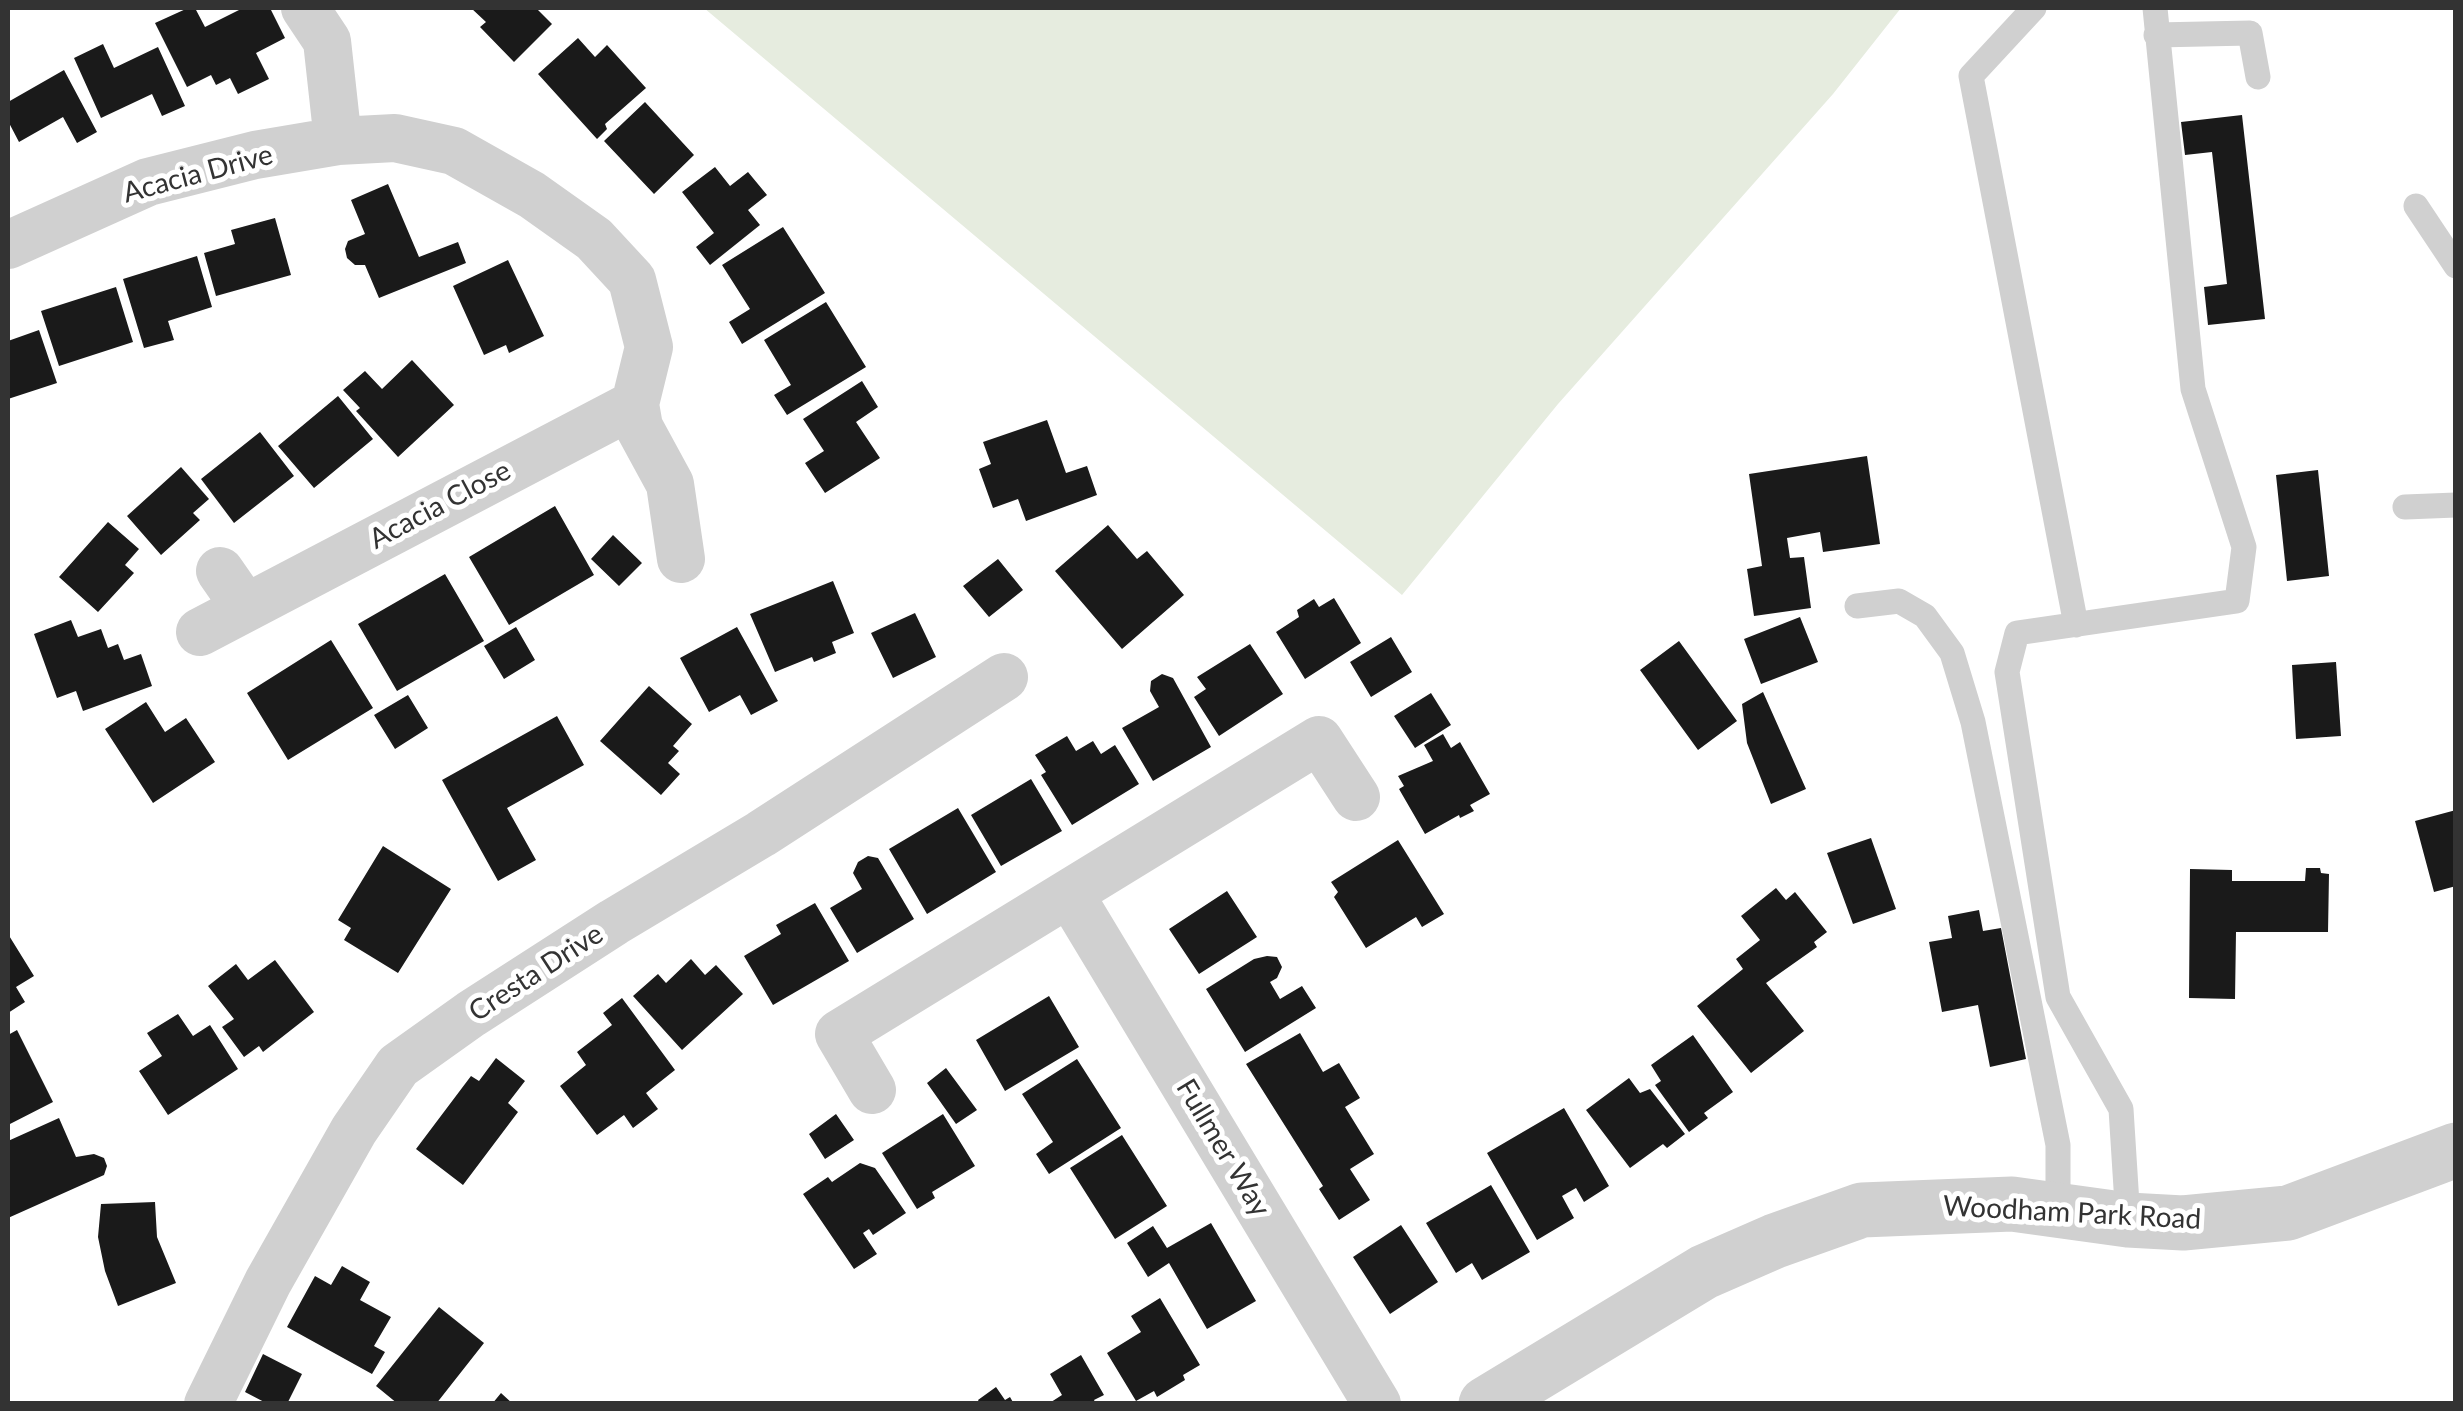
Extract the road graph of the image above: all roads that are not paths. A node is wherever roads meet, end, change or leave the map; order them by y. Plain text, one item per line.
1 (305, 8) edge
2 (2034, 8) edge
3 (2155, 8) edge
4 (2156, 35) junction
5 (2258, 77) dead end
6 (338, 142) junction
7 (2416, 206) dead end
8 (8, 244) edge
9 (2456, 266) edge
10 (635, 404) junction
11 (2456, 505) edge
12 (2405, 507) dead end
13 (681, 559) dead end
14 (1857, 606) dead end
15 (2076, 624) junction
16 (200, 632) dead end
17 (1004, 677) dead end
18 (1356, 798) dead end
19 (1069, 893) junction
20 (872, 1090) dead end
21 (2456, 1150) edge
22 (2058, 1211) junction
23 (2128, 1220) junction
24 (208, 1404) edge
25 (1377, 1404) edge
26 (1486, 1404) edge

1 - 6 street
2 - 15 lane
3 - 4 lane
4 - 5 lane
4 - 15 lane
6 - 8 street, Acacia Drive
6 - 10 street, Acacia Drive
7 - 9 lane
10 - 13 street
10 - 16 street, Acacia Close
11 - 12 lane
14 - 22 lane
15 - 23 lane
17 - 24 street, Cresta Drive
18 - 19 street
19 - 20 street
19 - 25 street, Fullmer Way
21 - 23 street, Woodham Park Road
22 - 23 street, Woodham Park Road
22 - 26 street, Woodham Park Road

